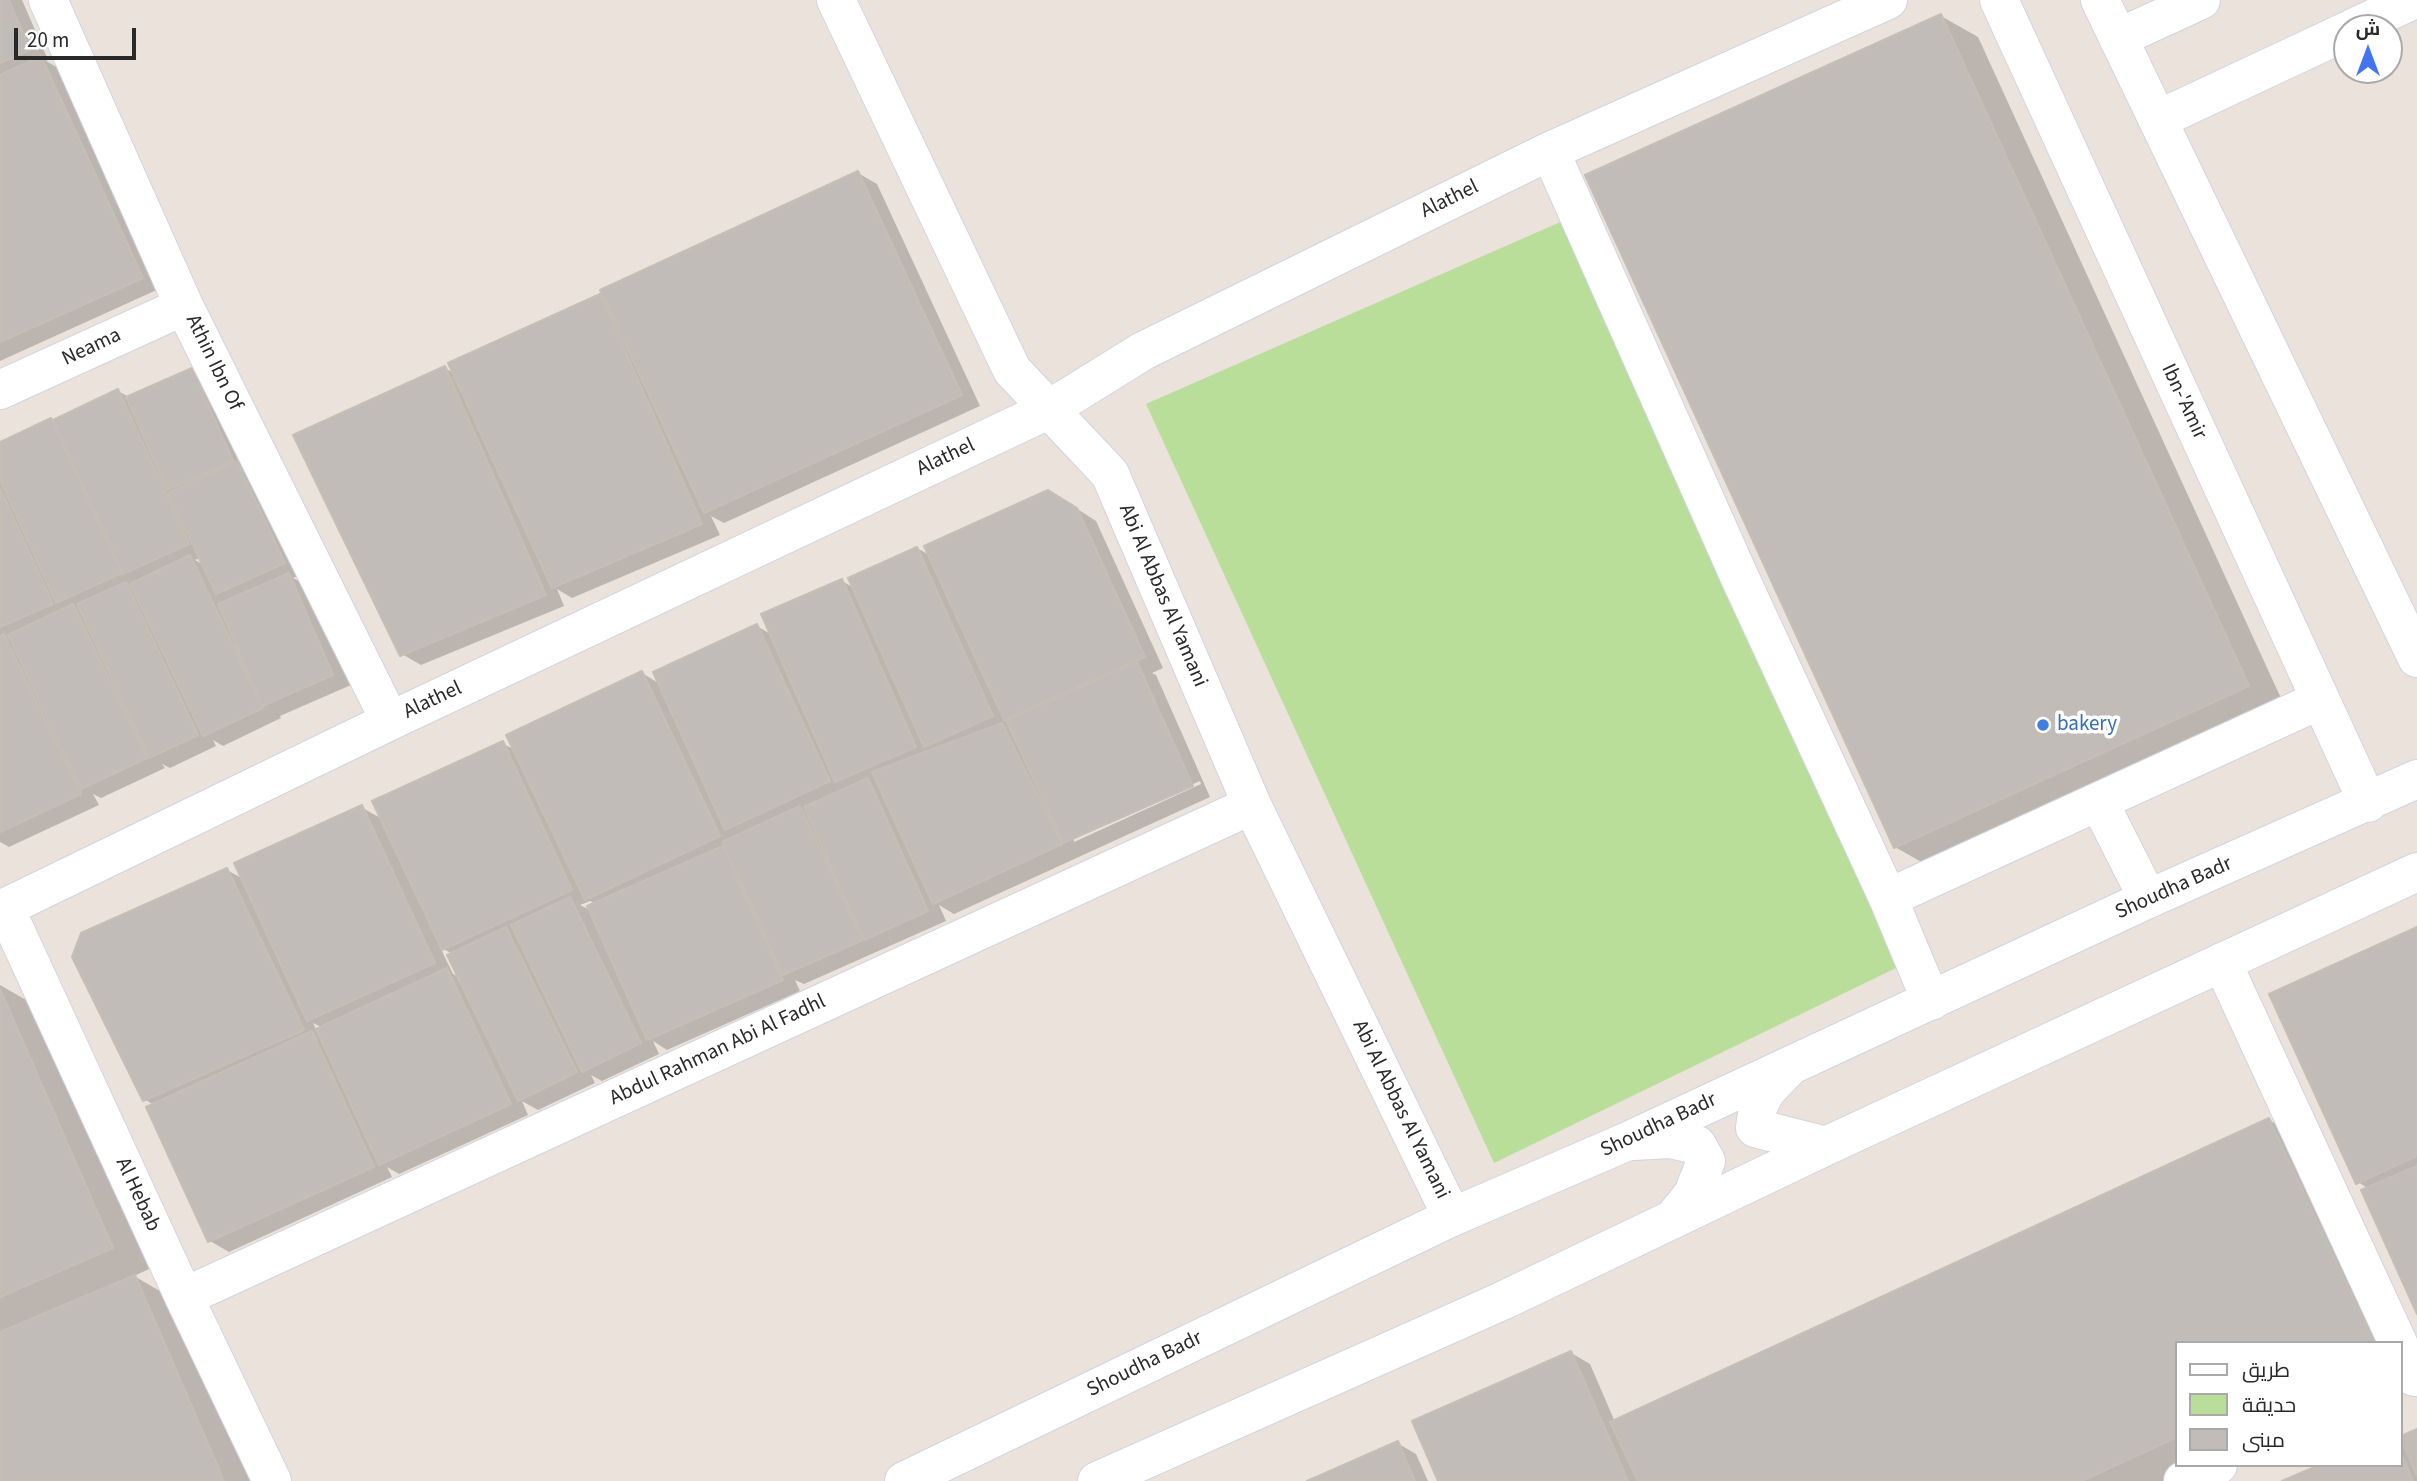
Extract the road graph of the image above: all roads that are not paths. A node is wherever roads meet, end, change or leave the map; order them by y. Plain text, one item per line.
1 (48, 0) edge
2 (836, 0) edge
3 (1888, 0) edge
4 (1999, 0) edge
5 (2100, 0) edge
6 (2201, 0) edge
7 (2413, 0) edge
8 (2383, 14) edge
9 (2118, 38) junction
10 (2333, 38) edge
11 (2159, 119) junction
12 (1550, 152) junction
13 (184, 306) junction
14 (0, 390) edge
15 (1048, 410) junction
16 (2417, 658) edge
17 (2320, 699) junction
18 (390, 721) junction
19 (2417, 779) edge
20 (2099, 802) junction
21 (2368, 803) junction
22 (1252, 805) junction
23 (2417, 872) edge
24 (1888, 898) junction
25 (2148, 899) junction
26 (3, 909) edge
27 (2222, 962) junction
28 (1931, 1001) junction
29 (1791, 1064) junction
30 (1626, 1142) junction
31 (1826, 1146) junction
32 (1452, 1217) junction
33 (1671, 1221) junction
34 (184, 1297) junction
35 (2398, 1341) edge
36 (2214, 1467) edge
37 (1114, 1477) edge
38 (272, 1481) edge
39 (904, 1481) edge
40 (2183, 1481) edge

1 - 13 street, Athin Ibn Of
2 - 15 street, Abi Al Abbas Al Yamani
3 - 12 street, Alathel
4 - 17 street, Ibn-'Amir
5 - 9 street
6 - 9 street
7 - 8 street
9 - 11 street
10 - 11 street
11 - 16 street
12 - 15 street, Alathel
12 - 24 street
13 - 14 street, Neama
13 - 18 street, Athin Ibn Of
15 - 18 street, Alathel
15 - 22 street, Abi Al Abbas Al Yamani
17 - 20 street
17 - 21 street, Ibn-'Amir
18 - 26 street, Alathel
19 - 21 street, Shoudha Badr
20 - 24 street
20 - 25 street
21 - 25 street, Shoudha Badr
22 - 32 street, Abi Al Abbas Al Yamani
22 - 34 street, Abdul Rahman Abi Al Fadhl
23 - 27 street
24 - 28 street
25 - 28 street, Shoudha Badr
26 - 34 street, Al Hebab
27 - 31 street
27 - 35 street
28 - 29 street, Shoudha Badr
29 - 30 street, Shoudha Badr
29 - 31 street
30 - 32 street, Shoudha Badr
30 - 33 street
31 - 33 street
32 - 39 street, Shoudha Badr
33 - 37 street
34 - 38 street, Al Hebab
36 - 40 street

